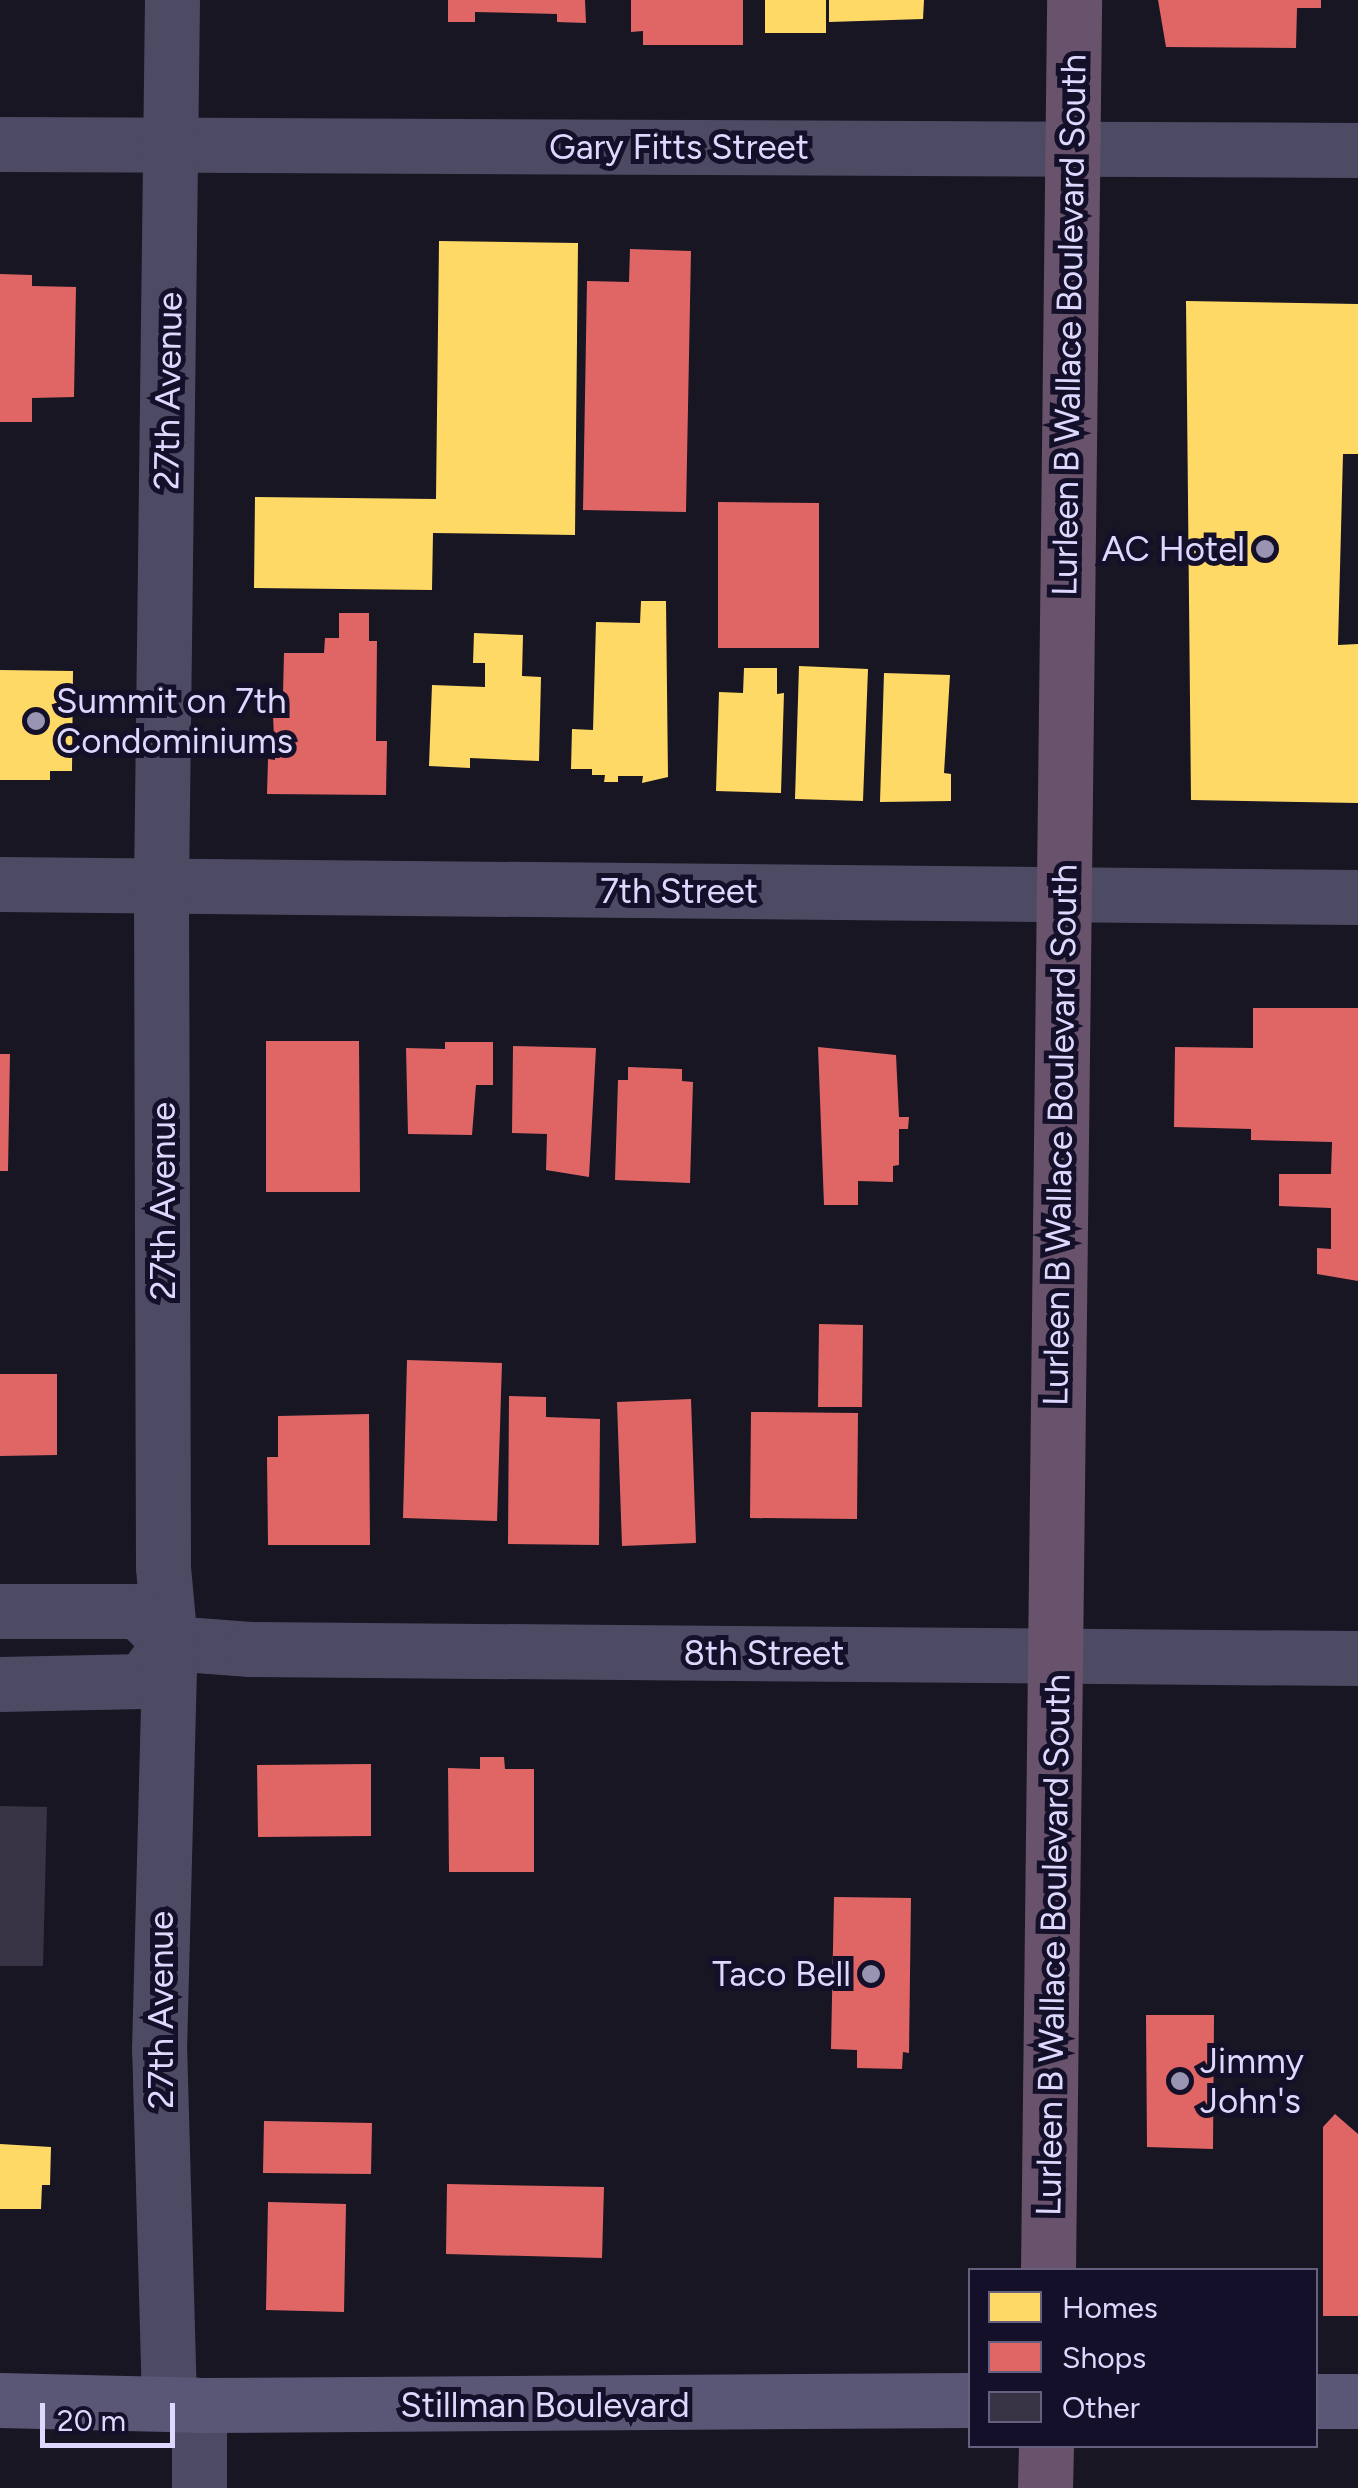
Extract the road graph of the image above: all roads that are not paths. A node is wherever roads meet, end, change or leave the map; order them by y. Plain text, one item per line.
1 (172, 0) edge
2 (1074, 0) edge
3 (0, 144) edge
4 (171, 145) junction
5 (1073, 149) junction
6 (1358, 150) edge
7 (0, 884) edge
8 (161, 886) junction
9 (1062, 894) junction
10 (1358, 897) edge
11 (0, 1611) edge
12 (170, 1643) junction
13 (1056, 1656) junction
14 (1358, 1658) edge
15 (0, 1684) edge
16 (1048, 2268) edge
17 (0, 2400) edge
18 (968, 2400) edge
19 (1318, 2401) edge
20 (1358, 2401) edge
21 (184, 2403) junction
22 (1046, 2448) edge
23 (199, 2488) edge
24 (1045, 2488) edge

1 - 4 street, 27th Avenue
2 - 5 highway, Lurleen B Wallace Boulevard South
3 - 4 street, Gary Fitts Street
4 - 5 street, Gary Fitts Street
4 - 8 street, 27th Avenue
5 - 6 street, Gary Fitts Street
5 - 9 highway, Lurleen B Wallace Boulevard South
7 - 8 street, 7th Street
8 - 9 street, 7th Street
8 - 12 street, 27th Avenue
9 - 10 street, 7th Street
9 - 13 highway, Lurleen B Wallace Boulevard South
11 - 12 street
12 - 13 street, 8th Street
12 - 15 street
12 - 21 street, 27th Avenue
13 - 14 street, 8th Street
13 - 16 highway, Lurleen B Wallace Boulevard South
17 - 21 main road, Stillman Boulevard
18 - 21 main road, Stillman Boulevard
19 - 20 main road
21 - 23 street, 27th Avenue
22 - 24 highway

